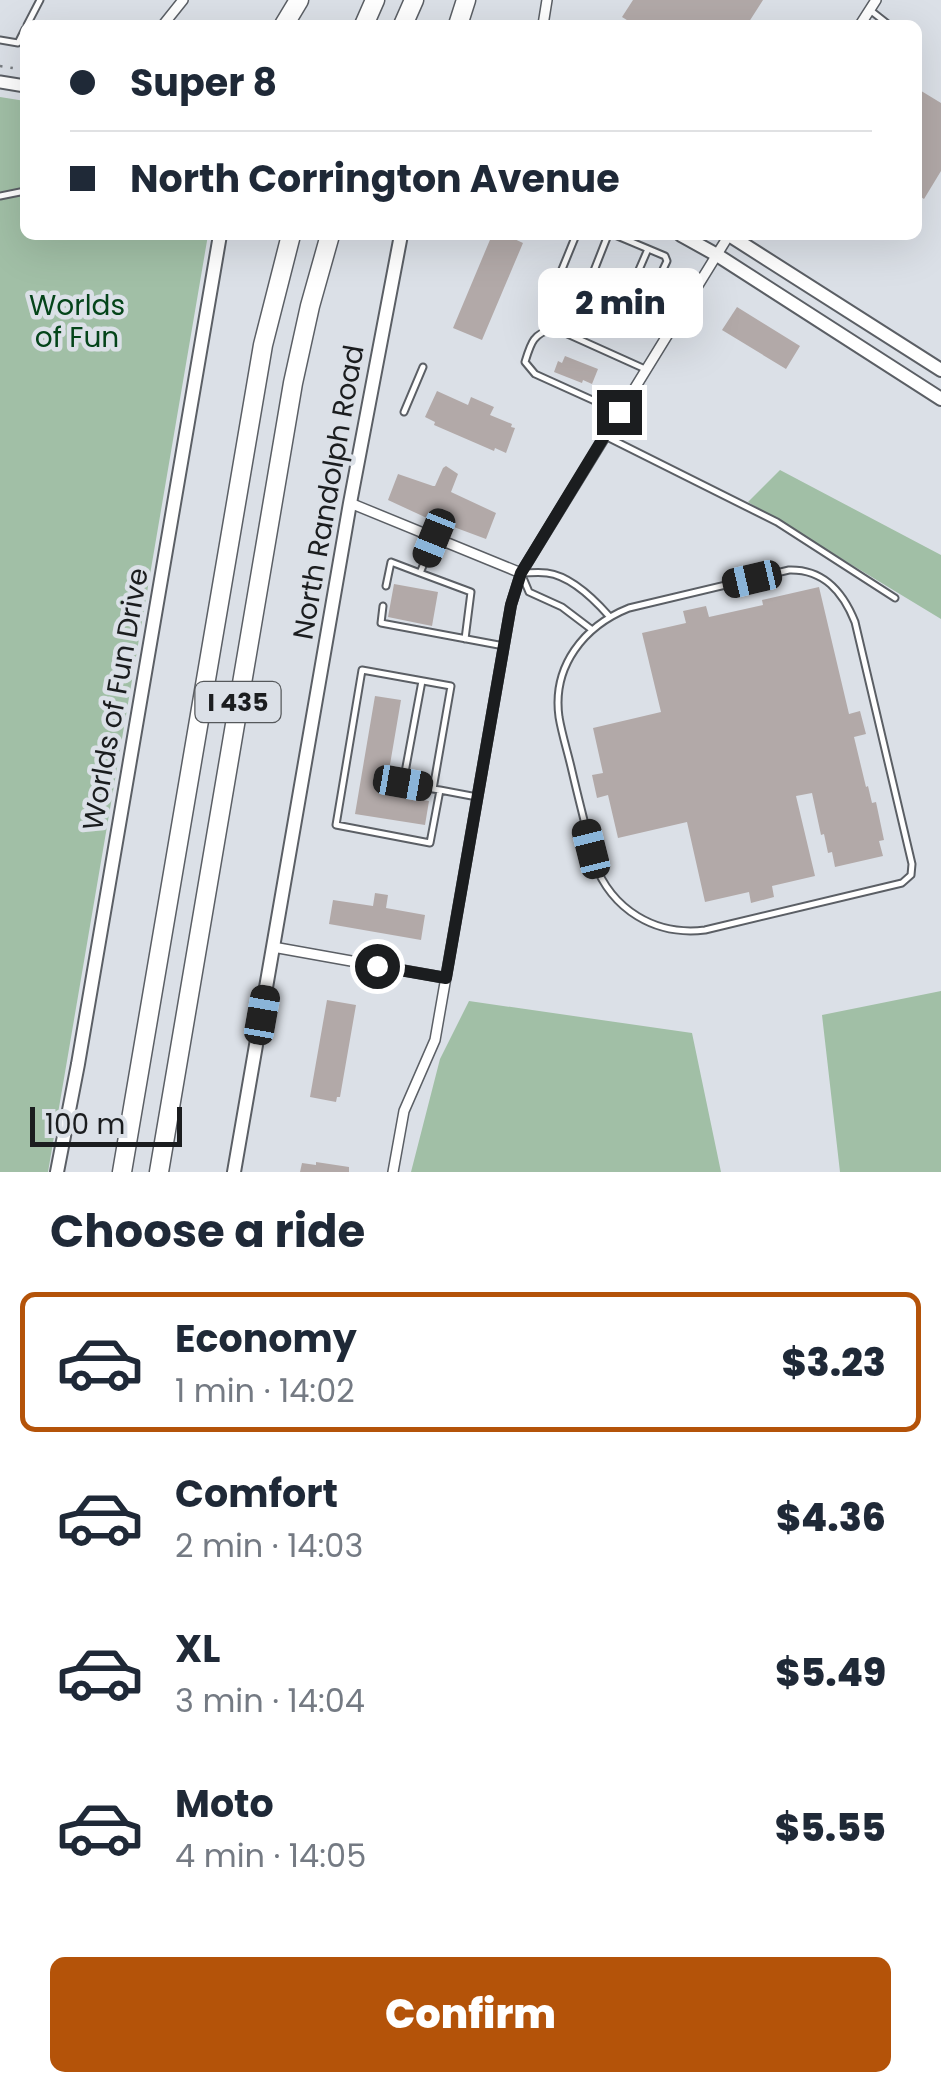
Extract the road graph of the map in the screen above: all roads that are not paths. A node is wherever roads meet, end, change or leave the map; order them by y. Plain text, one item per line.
1 (182, 0) edge
2 (167, 20) edge
3 (219, 240) edge
4 (290, 240) edge
5 (329, 240) edge
6 (400, 240) edge
7 (574, 240) edge
8 (610, 240) edge
9 (626, 240) edge
10 (690, 240) edge
11 (726, 240) edge
12 (737, 240) edge
13 (648, 248) junction
14 (717, 254) junction
15 (651, 295) junction
16 (584, 302) junction
17 (681, 313) junction
18 (642, 314) dead end
19 (423, 367) dead end
20 (645, 369) junction
21 (941, 370) edge
22 (941, 399) edge
23 (404, 412) dead end
24 (619, 412) junction
25 (605, 436) junction
26 (350, 504) junction
27 (434, 538) junction
28 (521, 573) junction
29 (420, 574) junction
30 (386, 586) dead end
31 (895, 598) dead end
32 (384, 606) dead end
33 (609, 616) junction
34 (591, 629) junction
35 (465, 639) junction
36 (504, 646) junction
37 (422, 681) junction
38 (436, 789) junction
39 (477, 796) junction
40 (273, 948) junction
41 (446, 978) junction
42 (57, 1172) edge
43 (122, 1172) edge
44 (159, 1172) edge
45 (234, 1172) edge
46 (393, 1172) edge

1 - 2 street
3 - 42 main road, Worlds of Fun Drive
4 - 43 highway, I 435
5 - 44 highway, I 435
6 - 26 main road, North Randolph Road
7 - 16 lane
8 - 16 lane
9 - 13 lane
10 - 14 main road
11 - 14 street
12 - 21 main road
13 - 15 lane
13 - 16 lane
14 - 17 street
14 - 22 main road
15 - 17 lane
15 - 18 lane
17 - 20 street
19 - 23 lane
20 - 24 street
20 - 24 lane
24 - 25 street
25 - 28 street
25 - 31 lane
26 - 27 street
26 - 40 main road, North Randolph Road
27 - 28 street
27 - 29 lane
28 - 33 lane
28 - 34 lane
28 - 36 street
29 - 30 lane
29 - 35 lane
32 - 35 lane
33 - 34 lane
33 - 34 lane
35 - 36 lane
36 - 39 street
37 - 38 lane
37 - 38 lane
37 - 38 lane
38 - 39 lane
39 - 41 street
40 - 41 street
40 - 45 main road, North Randolph Road
41 - 46 street

